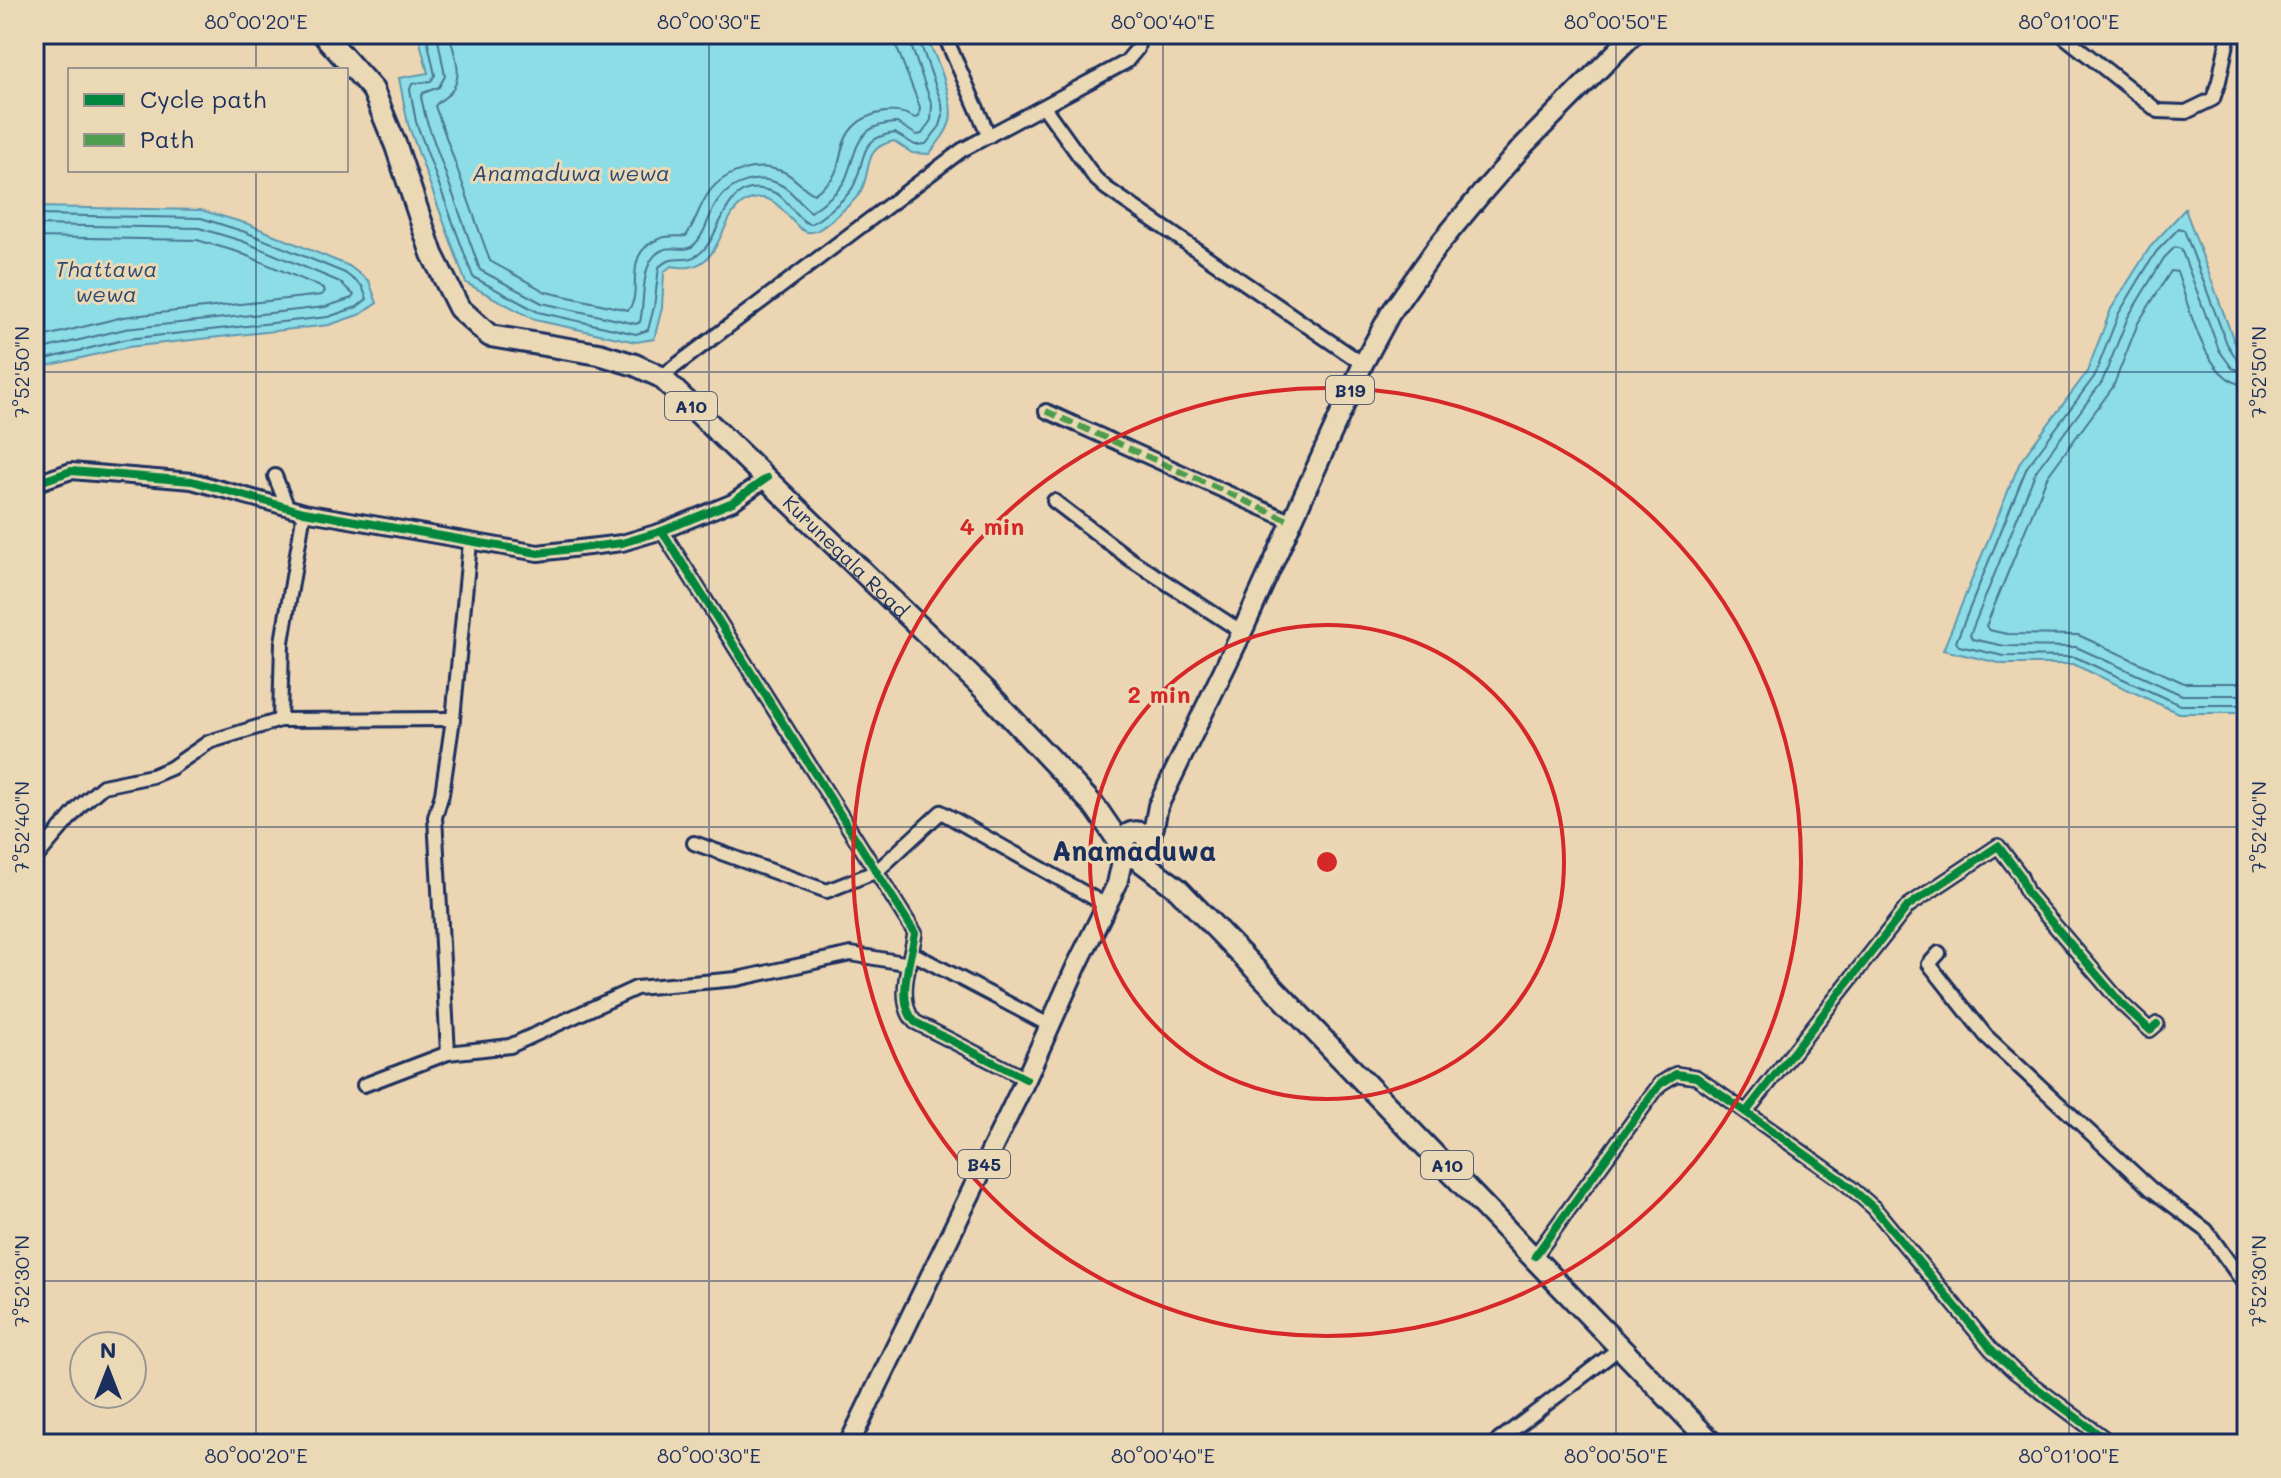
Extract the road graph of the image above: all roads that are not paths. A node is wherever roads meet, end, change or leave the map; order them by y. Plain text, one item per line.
1 (323, 34) edge
2 (944, 34) edge
3 (1140, 34) edge
4 (1634, 34) edge
5 (2061, 34) edge
6 (2229, 34) edge
7 (1044, 107) junction
8 (989, 136) junction
9 (1363, 364) junction
10 (661, 377) junction
11 (1046, 411) dead end
12 (275, 476) dead end
13 (767, 478) junction
14 (34, 484) edge
15 (1054, 501) dead end
16 (287, 506) junction
17 (304, 512) junction
18 (1290, 521) junction
19 (662, 531) junction
20 (470, 543) junction
21 (1242, 632) junction
22 (453, 719) junction
23 (280, 720) junction
24 (694, 843) dead end
25 (1136, 845) junction
26 (34, 860) edge
27 (877, 871) junction
28 (1106, 905) junction
29 (1939, 953) dead end
30 (911, 958) junction
31 (2157, 1024) dead end
32 (1049, 1025) junction
33 (448, 1053) junction
34 (1026, 1079) junction
35 (364, 1085) dead end
36 (1746, 1112) junction
37 (1535, 1256) junction
38 (2247, 1292) edge
39 (1621, 1347) junction
40 (849, 1444) edge
41 (1494, 1444) edge
42 (1713, 1444) edge
43 (2112, 1444) edge

1 - 10 highway, Kurunegala Road / A10
2 - 8 street
3 - 7 street
4 - 9 main road, B19
5 - 6 street
7 - 8 street
7 - 9 street
8 - 10 street
9 - 18 main road, B19
10 - 13 highway, Kurunegala Road / A10
11 - 18 street
12 - 16 street
13 - 19 street
13 - 25 highway, Kurunegala Road / A10
14 - 16 street
15 - 21 street
16 - 17 street
17 - 20 street
17 - 23 street
18 - 21 main road, B19
19 - 20 street
19 - 27 street
20 - 22 street
21 - 25 main road, B19
22 - 23 street
22 - 33 street
23 - 26 street
24 - 27 street
25 - 28 main road, B45
25 - 37 highway, A10
27 - 28 street
27 - 30 street
28 - 32 main road, B45
29 - 38 street
30 - 32 street
30 - 33 street
30 - 34 street
31 - 36 street
32 - 34 main road, B45
33 - 35 street
34 - 40 main road, B45
36 - 37 street
36 - 43 street
37 - 39 highway, A10
39 - 41 street
39 - 42 highway, A10

